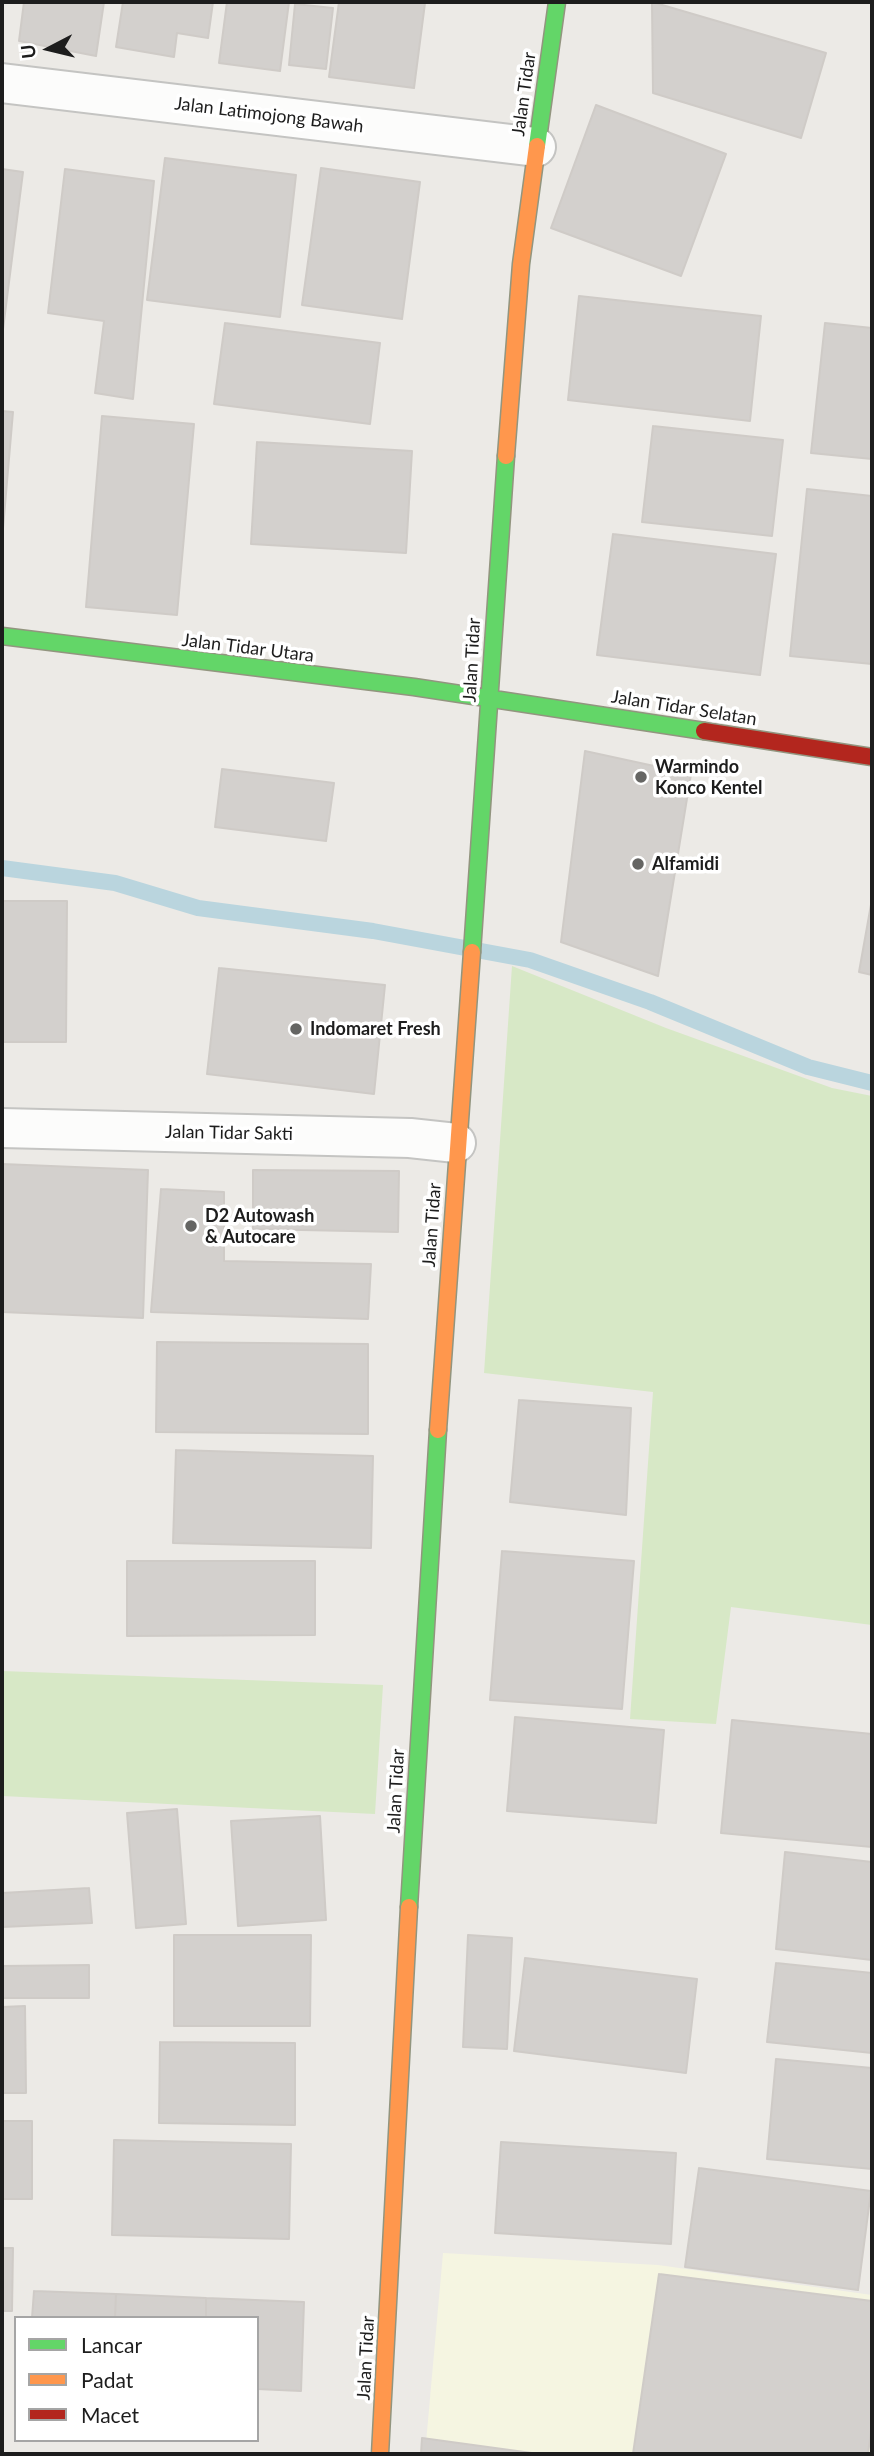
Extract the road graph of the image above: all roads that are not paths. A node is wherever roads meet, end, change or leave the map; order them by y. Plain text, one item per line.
1 (557, 2) edge
2 (2, 83) edge
3 (536, 147) junction
4 (2, 636) edge
5 (489, 699) junction
6 (872, 757) edge
7 (2, 1128) edge
8 (456, 1143) junction
9 (380, 2454) edge

1 - 3 main road, Jalan Tidar
2 - 3 street, Jalan Latimojong Bawah
3 - 5 main road, Jalan Tidar
4 - 5 main road, Jalan Tidar Utara
5 - 6 main road, Jalan Tidar Selatan
5 - 8 main road, Jalan Tidar
7 - 8 street, Jalan Tidar Sakti
8 - 9 main road, Jalan Tidar

